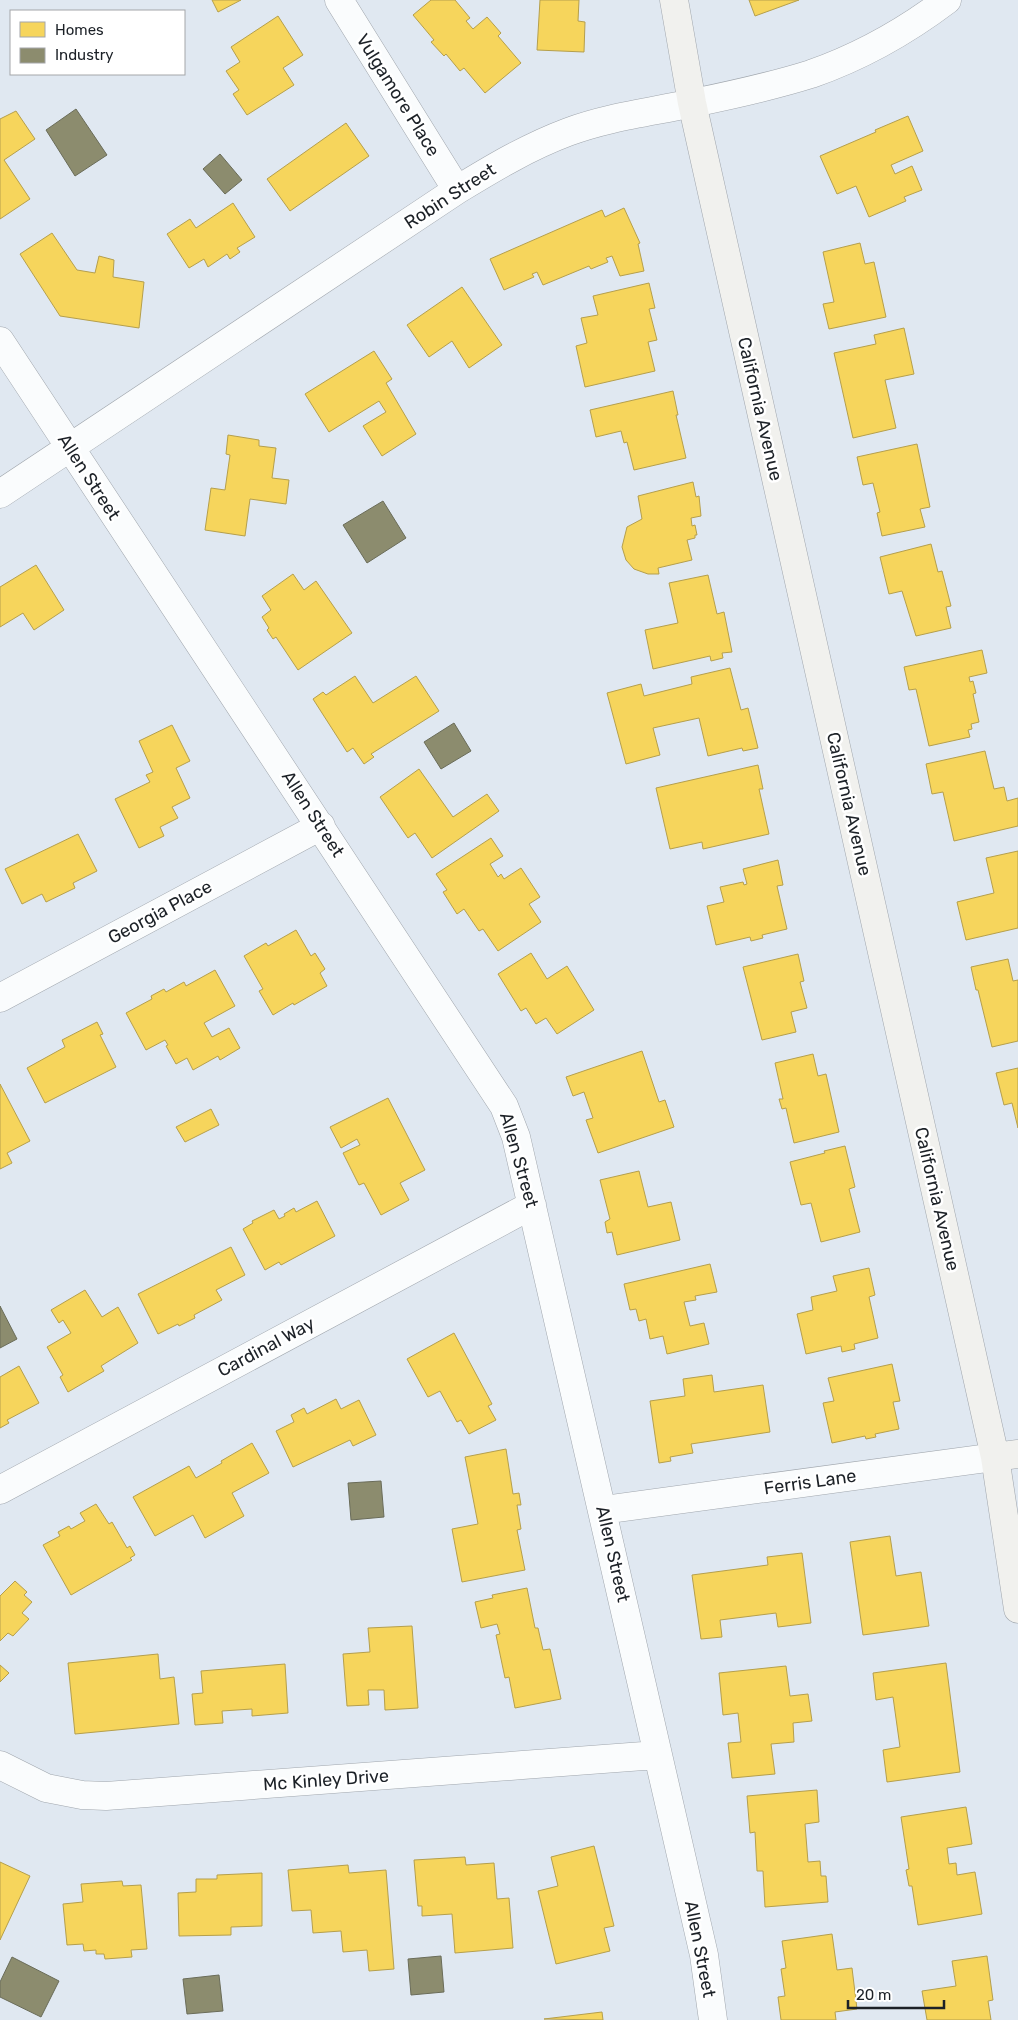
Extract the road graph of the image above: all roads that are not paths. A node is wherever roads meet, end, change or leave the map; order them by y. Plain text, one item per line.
1 (338, 0) edge
2 (674, 0) edge
3 (947, 0) edge
4 (692, 103) junction
5 (457, 190) junction
6 (0, 342) edge
7 (70, 448) junction
8 (0, 494) edge
9 (321, 826) junction
10 (0, 998) edge
11 (532, 1204) junction
12 (1007, 1456) edge
13 (0, 1490) edge
14 (603, 1510) junction
15 (1018, 1609) edge
16 (657, 1755) junction
17 (0, 1765) edge
18 (713, 2020) edge

1 - 5 street, Vulgamore Place
2 - 4 street, California Avenue
3 - 4 street, Robin Street
4 - 5 street, Robin Street
4 - 12 street, California Avenue
5 - 7 street, Robin Street
6 - 7 street, Allen Street
7 - 8 street, Robin Street
7 - 9 street, Allen Street
9 - 10 street, Georgia Place
9 - 11 street, Allen Street
11 - 13 street, Cardinal Way
11 - 14 street, Allen Street
12 - 14 street, Ferris Lane
12 - 15 street, California Avenue
14 - 16 street, Allen Street
16 - 17 street, Mc Kinley Drive
16 - 18 street, Allen Street

